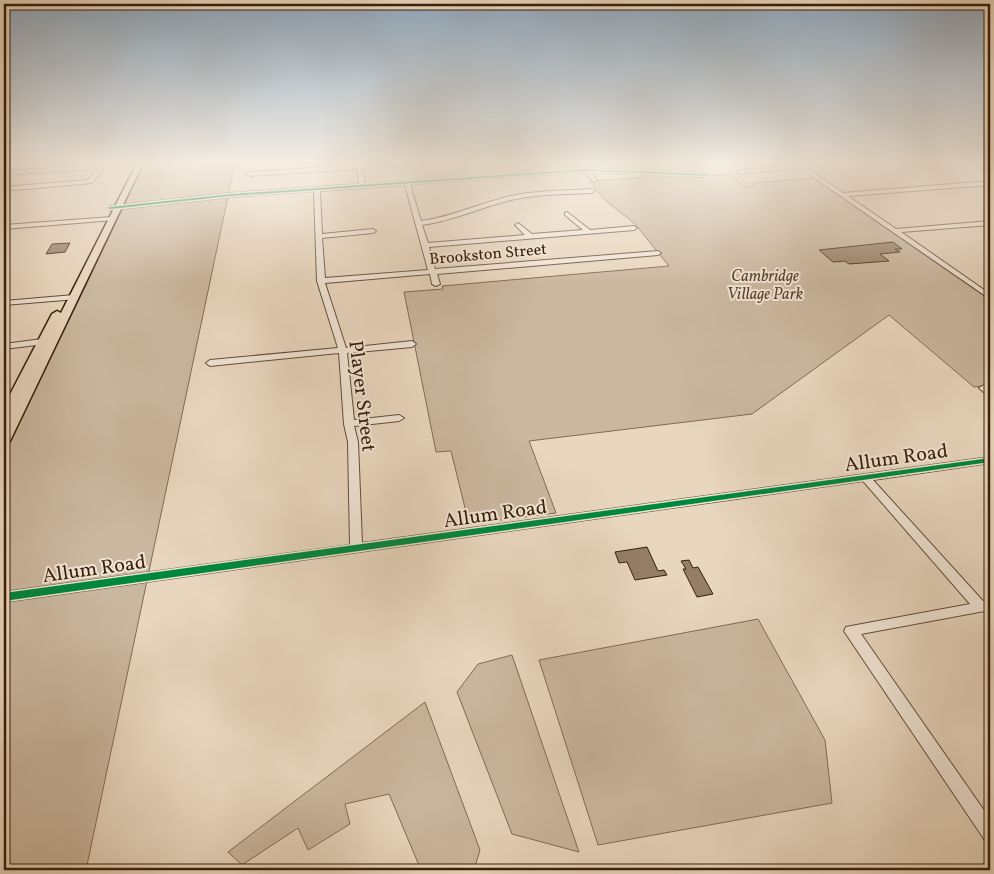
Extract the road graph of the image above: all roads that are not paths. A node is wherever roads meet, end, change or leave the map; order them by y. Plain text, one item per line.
1 (116, 204) edge
2 (152, 204) edge
3 (317, 204) edge
4 (413, 204) edge
5 (491, 204) edge
6 (855, 204) edge
7 (114, 208) junction
8 (567, 214) dead end
9 (108, 219) junction
10 (419, 223) junction
11 (990, 223) edge
12 (977, 224) junction
13 (518, 225) dead end
14 (4, 227) edge
15 (634, 228) dead end
16 (374, 231) dead end
17 (894, 231) junction
18 (588, 232) junction
19 (990, 232) edge
20 (318, 236) junction
21 (531, 236) junction
22 (425, 245) junction
23 (658, 253) dead end
24 (433, 272) junction
25 (321, 281) junction
26 (436, 284) dead end
27 (70, 297) junction
28 (990, 297) edge
29 (4, 303) edge
30 (48, 341) junction
31 (412, 344) dead end
32 (4, 347) edge
33 (343, 351) junction
34 (210, 363) dead end
35 (20, 396) junction
36 (4, 417) edge
37 (400, 418) dead end
38 (349, 424) junction
39 (4, 441) edge
40 (990, 460) edge
41 (865, 478) junction
42 (356, 549) junction
43 (4, 597) edge
44 (985, 606) edge
45 (990, 833) edge

1 - 7 main road
2 - 7 street
3 - 20 street, Player Street
4 - 10 street
5 - 10 street
6 - 17 street
7 - 9 main road
8 - 18 street
9 - 14 street
9 - 27 main road
10 - 22 street
11 - 12 street
12 - 17 street
12 - 19 street
13 - 21 street
15 - 18 street
16 - 20 street
17 - 28 street
18 - 21 street
20 - 25 street, Player Street
21 - 22 street
22 - 24 street
23 - 24 street, Brookston Street
24 - 25 street, Brookston Street
24 - 26 street
25 - 33 street, Player Street
27 - 29 street
27 - 30 main road
30 - 32 street
30 - 35 main road
31 - 33 street
33 - 34 street
33 - 38 street, Player Street
35 - 36 main road
35 - 39 main road
37 - 38 street
38 - 42 street, Player Street
40 - 41 street, Allum Road
41 - 42 street, Allum Road
41 - 44 street
42 - 43 street, Allum Road
44 - 45 street

